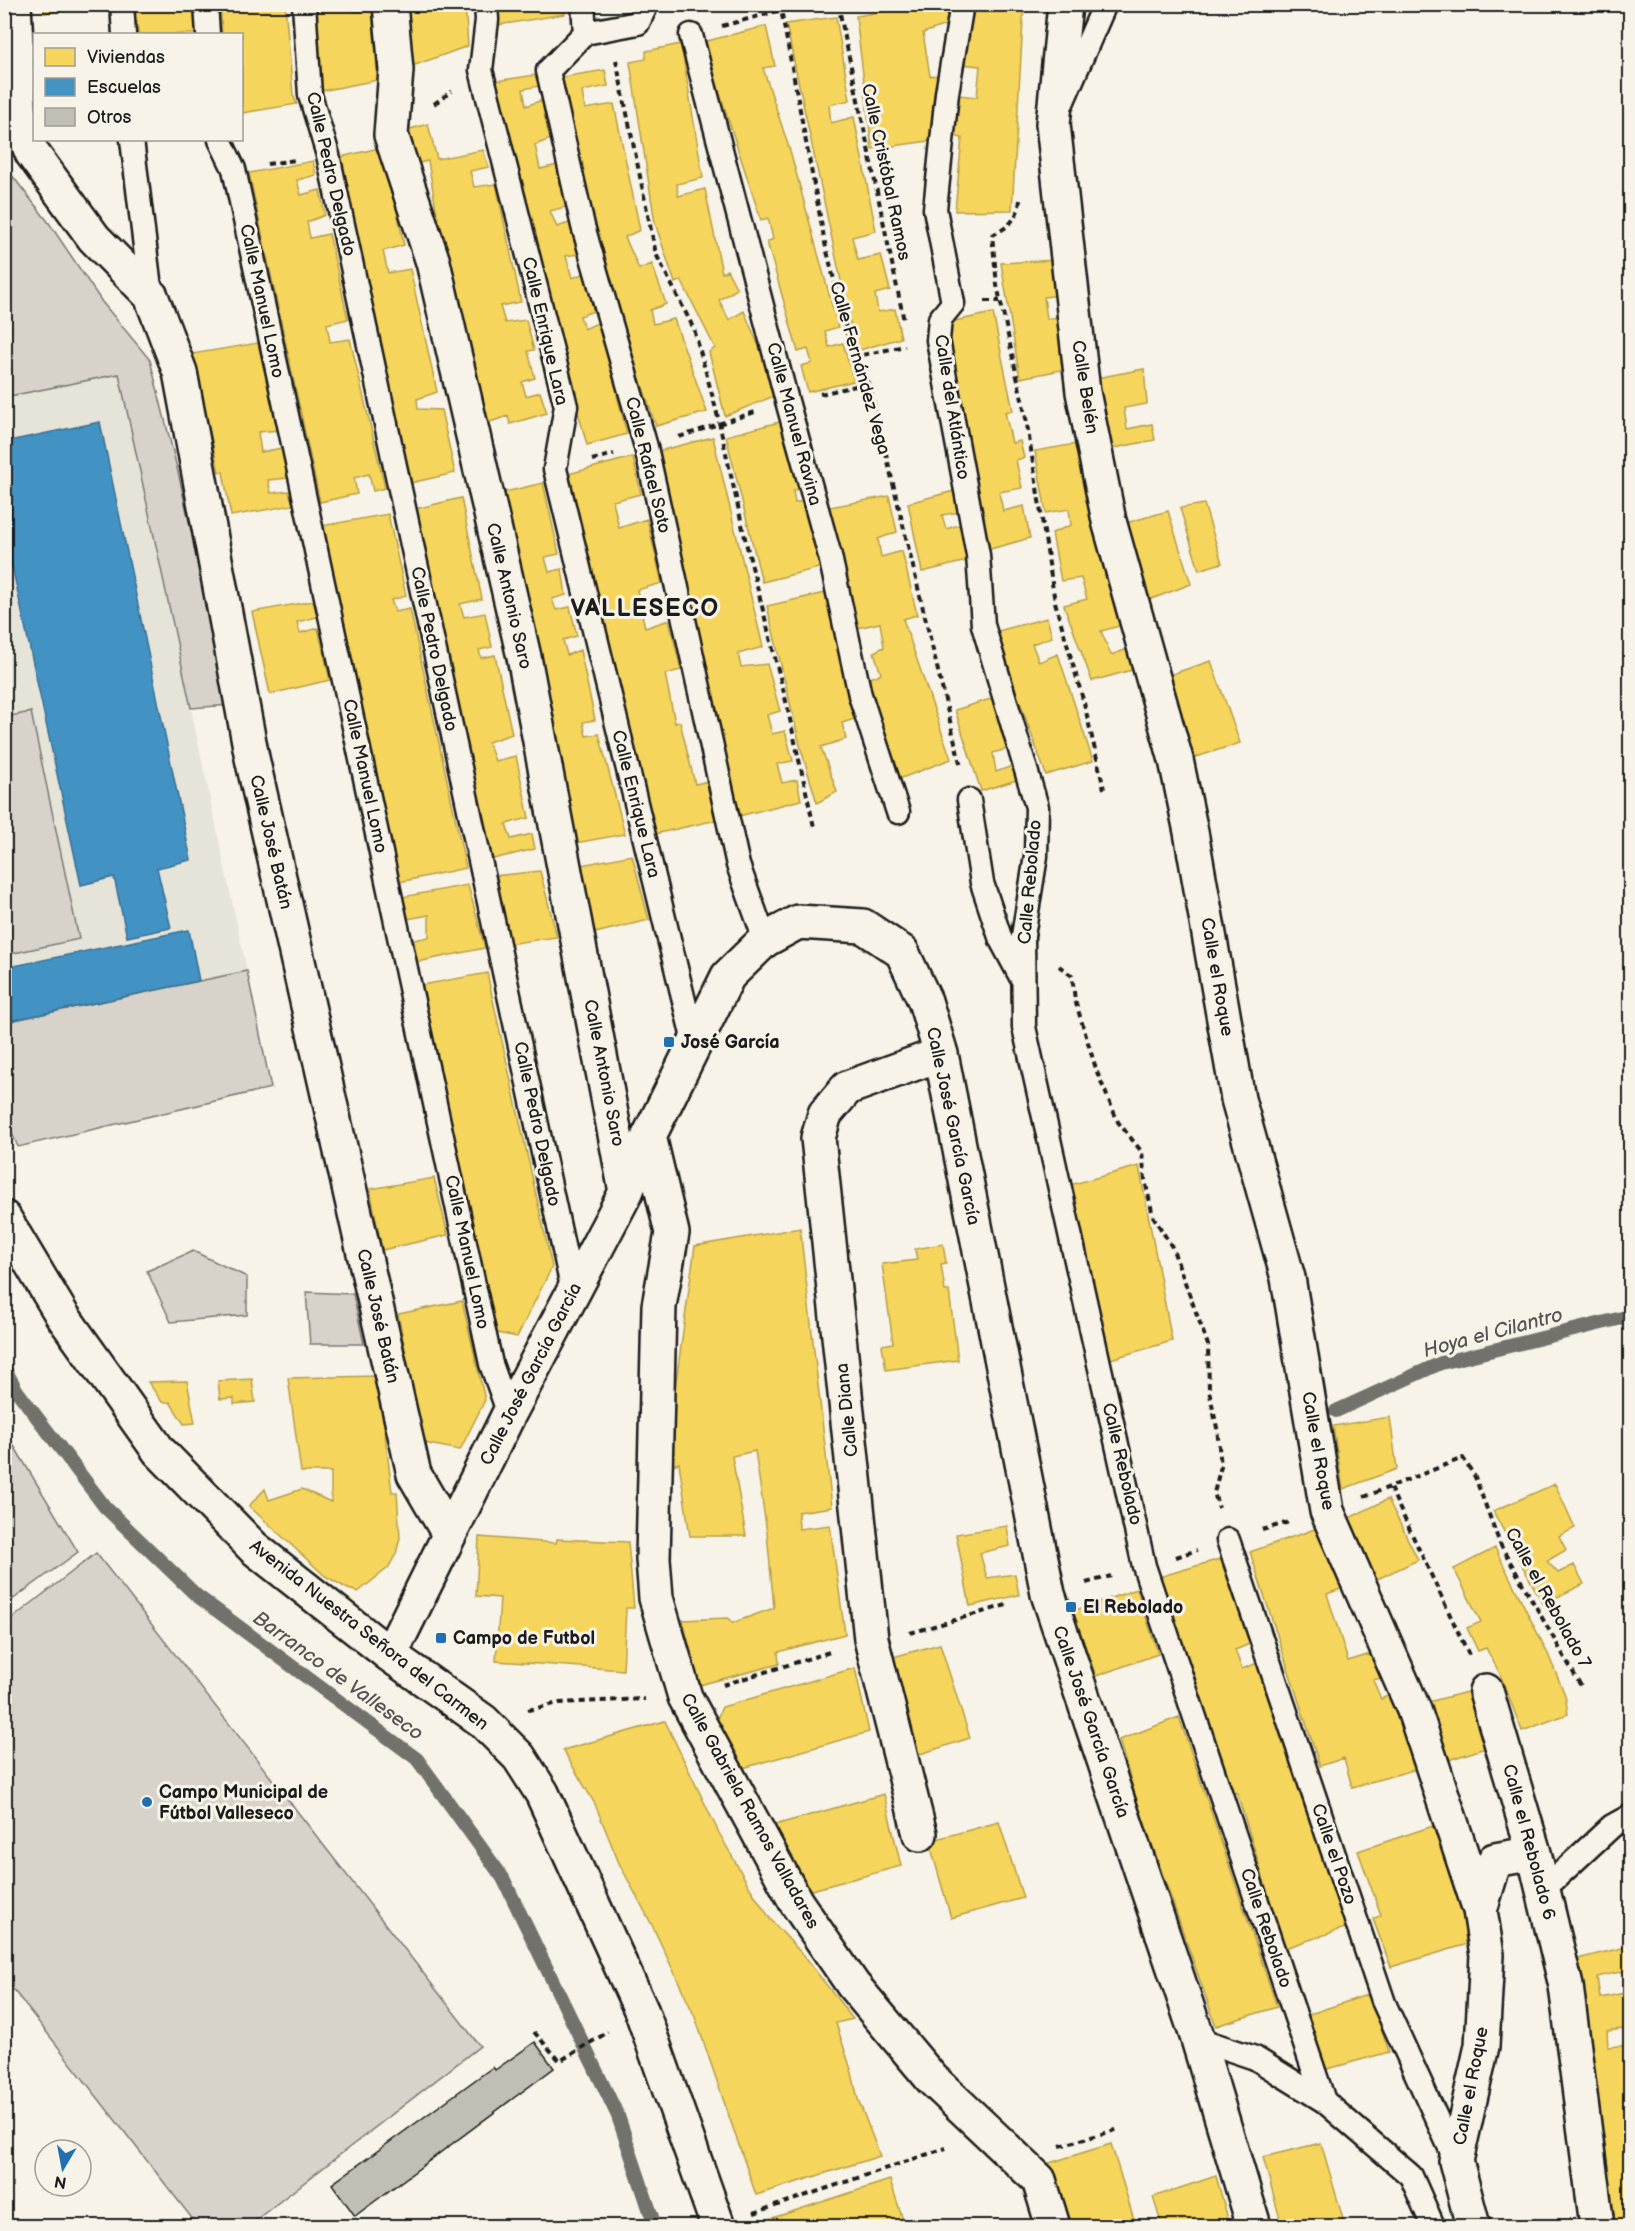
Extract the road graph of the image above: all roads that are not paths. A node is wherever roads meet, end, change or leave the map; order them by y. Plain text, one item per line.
1 (14, 4) edge
2 (122, 4) edge
3 (206, 4) edge
4 (304, 4) edge
5 (390, 4) edge
6 (486, 4) edge
7 (583, 4) edge
8 (647, 4) edge
9 (962, 4) edge
10 (1065, 4) edge
11 (1105, 4) edge
12 (124, 33) edge
13 (208, 33) edge
14 (585, 33) junction
15 (691, 35) dead end
16 (12, 123) edge
17 (1053, 124) junction
18 (132, 141) edge
19 (220, 141) edge
20 (151, 296) junction
21 (1176, 760) joint
22 (969, 800) road end
23 (1037, 807) joint
24 (898, 812) dead end
25 (765, 940) junction
26 (1025, 984) junction
27 (694, 1042) junction
28 (941, 1054) junction
29 (649, 1136) junction
30 (626, 1192) junction
31 (4, 1218) edge
32 (573, 1292) junction
33 (509, 1414) junction
34 (449, 1534) junction
35 (1228, 1540) road end
36 (390, 1655) junction
37 (1486, 1691) road end
38 (1630, 1816) edge
39 (920, 1834) dead end
40 (1534, 1852) junction
41 (1544, 1889) junction
42 (1480, 1910) junction
43 (1198, 2039) junction
44 (1324, 2102) junction
45 (1456, 2161) junction
46 (1596, 2218) dead end
47 (718, 2226) edge
48 (1053, 2226) edge
49 (1254, 2226) edge
50 (1433, 2226) edge
51 (1473, 2226) edge

1 - 16 street
2 - 12 lane
3 - 13 lane
4 - 32 lane, Calle Pedro Delgado
5 - 30 street, Calle Antonio Saro
6 - 27 lane, Calle Enrique Lara
7 - 14 lane
8 - 14 lane
9 - 23 lane, Calle del Atlántico
10 - 17 street, Calle Belén
11 - 17 lane
14 - 25 lane, Calle Rafael Soto
15 - 24 lane, Calle Manuel Ravina
16 - 20 street
17 - 21 street, Calle Belén
18 - 20 lane, Calle José Batán
19 - 33 lane, Calle Manuel Lomo
20 - 34 street, Calle José Batán
21 - 42 street, Calle el Roque
22 - 26 lane
23 - 26 lane, Calle Rebolado
25 - 27 street, Calle José García García
25 - 28 street, Calle José García García
26 - 44 lane, Calle Rebolado
27 - 29 street, Calle José García García
28 - 39 street, Calle Diana
28 - 43 street, Calle José García García
29 - 30 street, Calle José García García
29 - 48 street, Calle Gabriela Ramos Valladares
30 - 32 street, Calle José García García
31 - 36 street, Avenida Nuestra Señora del Carmen
32 - 33 street, Calle José García García
33 - 34 street, Calle José García García
34 - 36 street, Calle José García García
35 - 45 lane, Calle el Pozo
36 - 47 street, Avenida Nuestra Señora del Carmen
37 - 40 street, Calle el Rebolado 6
38 - 41 lane
40 - 41 street, Calle el Rebolado 6
40 - 42 street
41 - 46 street, Calle el Rebolado 6
42 - 45 street, Calle el Roque
43 - 44 lane
43 - 49 street, Calle José García García
44 - 50 lane
45 - 51 street

